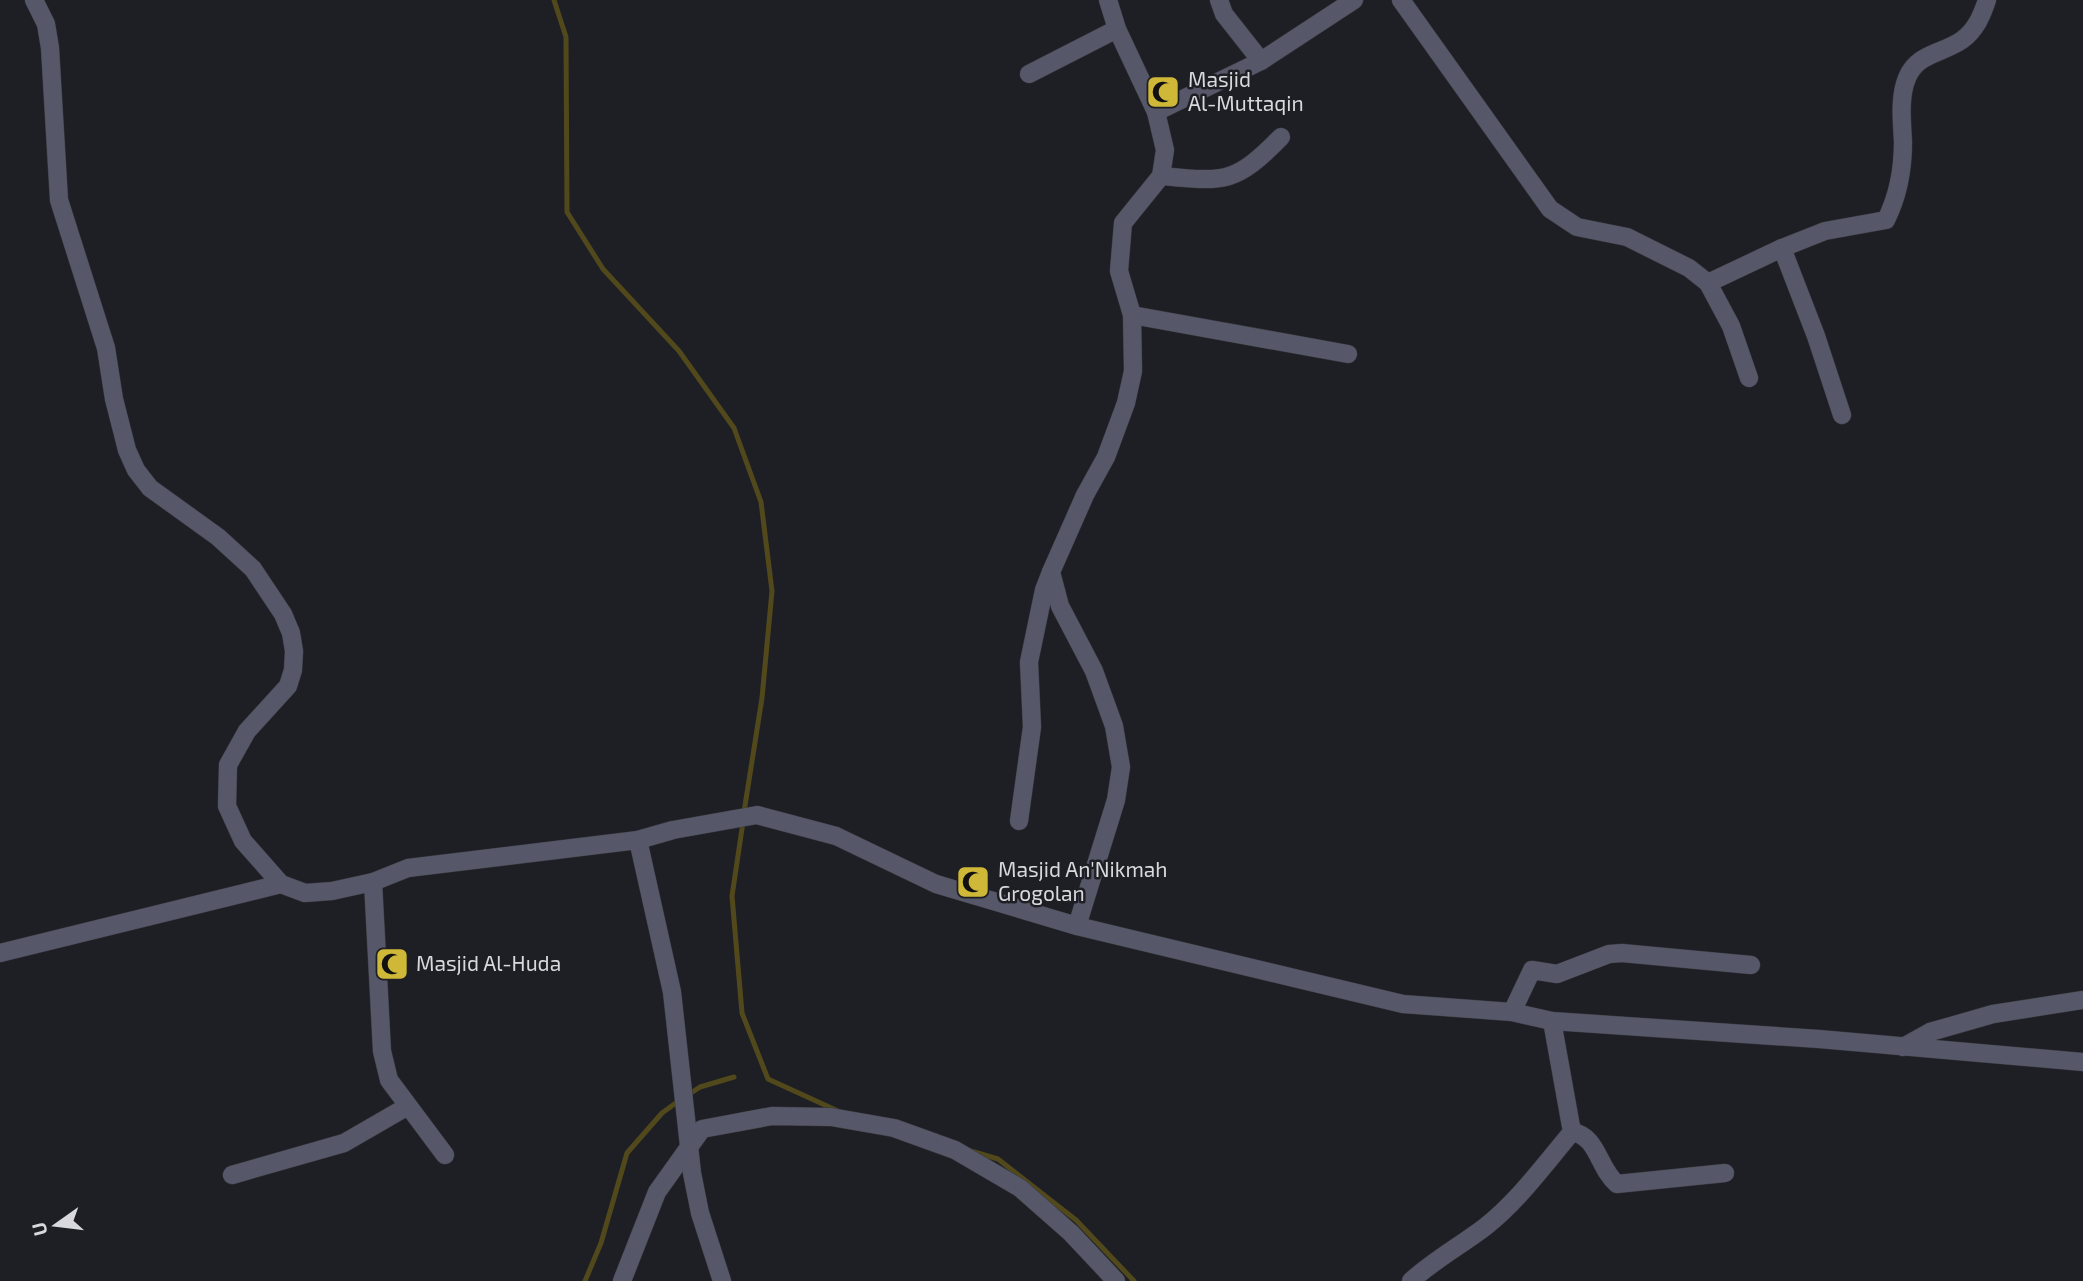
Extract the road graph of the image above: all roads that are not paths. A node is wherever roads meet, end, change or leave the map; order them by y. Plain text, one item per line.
1 (34, 0) edge
2 (1108, 0) edge
3 (1219, 0) edge
4 (1354, 0) edge
5 (1401, 0) edge
6 (1987, 0) edge
7 (1117, 29) junction
8 (1261, 61) junction
9 (1029, 74) dead end
10 (1156, 112) junction
11 (1281, 137) dead end
12 (1161, 176) junction
13 (1782, 248) junction
14 (1708, 283) junction
15 (1132, 315) junction
16 (1348, 354) dead end
17 (1749, 378) dead end
18 (1842, 415) dead end
19 (1051, 572) junction
20 (1019, 821) dead end
21 (638, 840) junction
22 (373, 882) junction
23 (281, 884) junction
24 (1077, 926) junction
25 (0, 953) edge
26 (1751, 965) dead end
27 (2083, 1000) edge
28 (1512, 1012) junction
29 (1552, 1021) junction
30 (1903, 1047) junction
31 (2083, 1062) edge
32 (408, 1106) junction
33 (1572, 1132) junction
34 (690, 1144) junction
35 (445, 1155) dead end
36 (1725, 1173) dead end
37 (232, 1175) dead end
38 (622, 1281) edge
39 (722, 1281) edge
40 (1116, 1281) edge
41 (1411, 1281) edge

1 - 23 street
2 - 7 street
3 - 8 street
4 - 8 street
5 - 14 street
6 - 13 street
7 - 9 street
7 - 10 street
8 - 10 street
10 - 12 street
11 - 12 street
12 - 15 street
13 - 14 street
13 - 18 street
14 - 17 street
15 - 16 street
15 - 19 street
19 - 20 street
19 - 24 street
21 - 22 street
21 - 24 street
21 - 34 street
22 - 23 street
22 - 32 street
23 - 25 street
24 - 28 street
26 - 28 street
27 - 30 street
28 - 29 street
29 - 30 street
29 - 33 street
30 - 31 street
32 - 35 street
32 - 37 street
33 - 36 street
33 - 41 street
34 - 38 street
34 - 39 street
34 - 40 street

